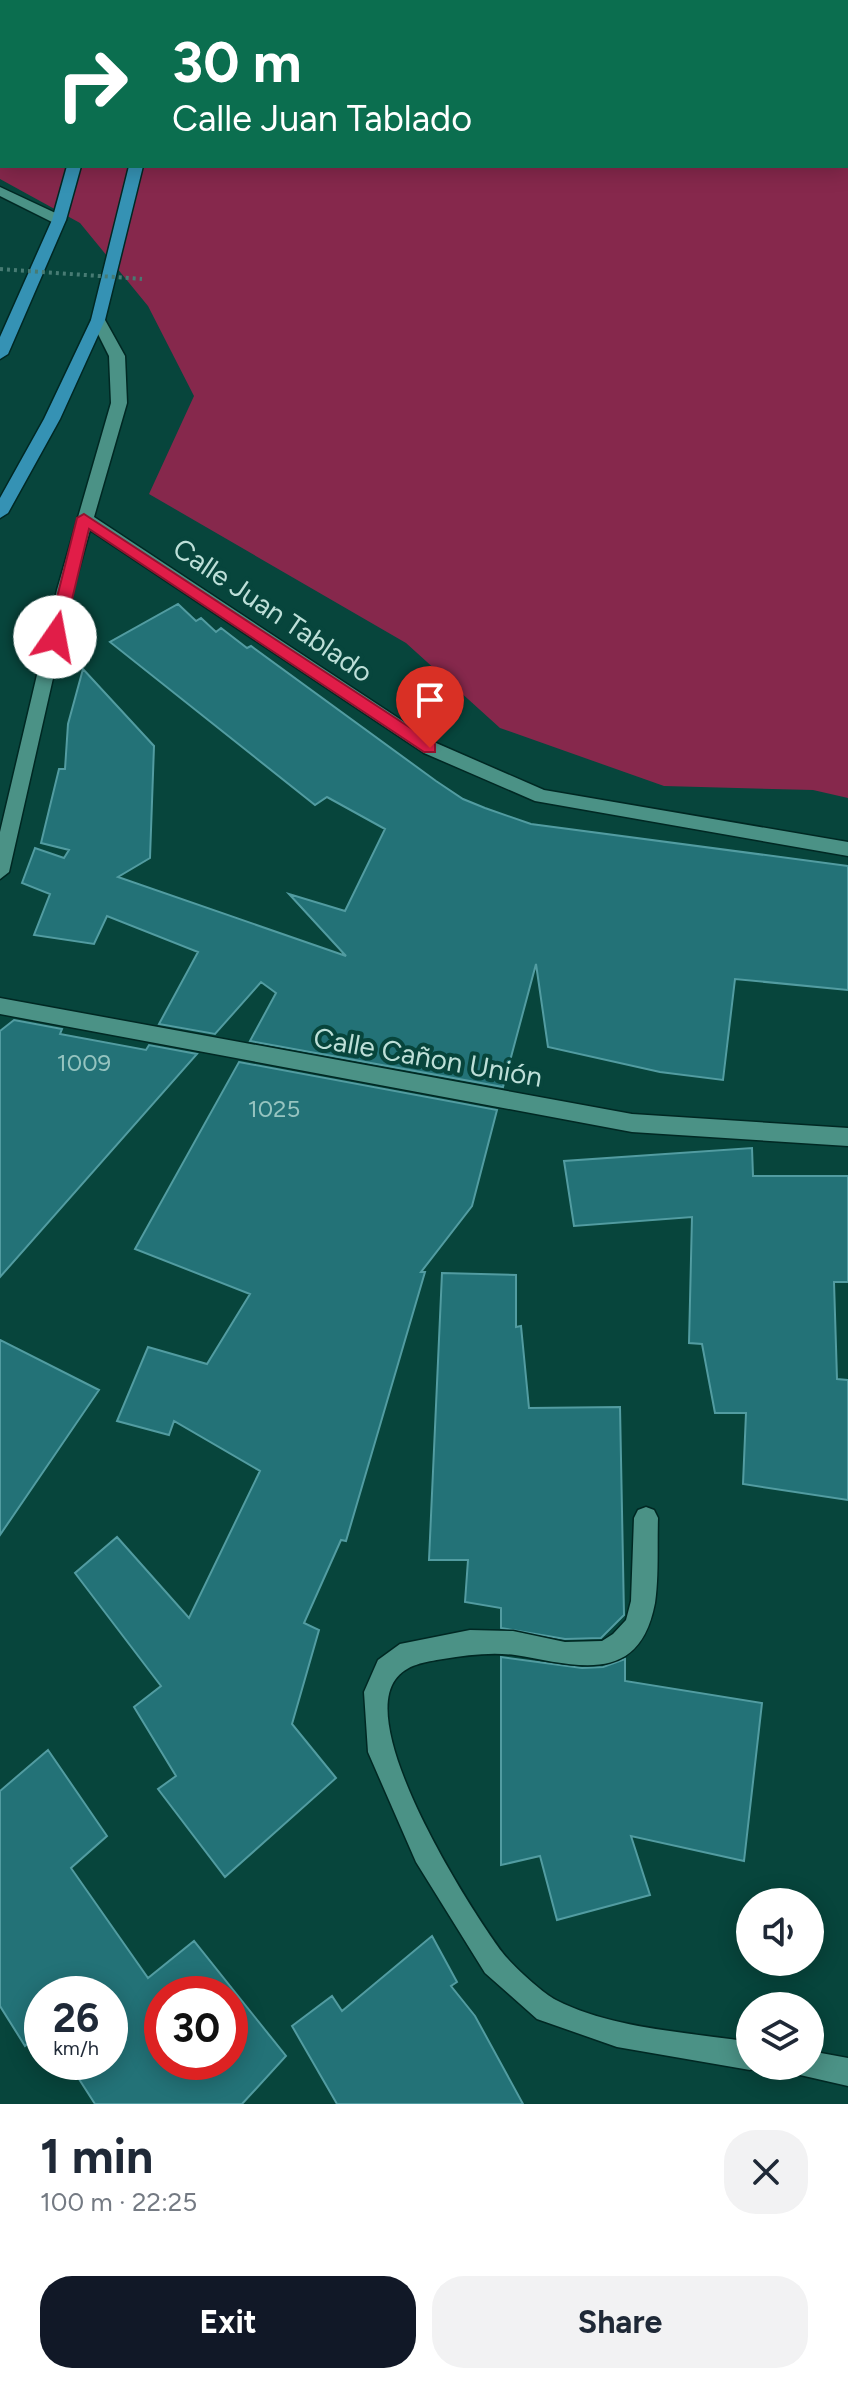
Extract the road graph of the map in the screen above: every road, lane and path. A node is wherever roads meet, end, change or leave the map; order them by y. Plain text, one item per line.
1 (73, 168) edge
2 (136, 168) edge
3 (0, 191) edge
4 (59, 220) junction
5 (0, 269) edge
6 (142, 279) dead end
7 (98, 320) junction
8 (0, 354) edge
9 (0, 513) edge
10 (84, 518) junction
11 (848, 849) edge
12 (0, 872) edge
13 (0, 1006) edge
14 (848, 1137) edge
15 (646, 1518) dead end
16 (736, 2054) edge
17 (824, 2068) edge
18 (848, 2072) edge

1 - 4 main road
2 - 7 main road
3 - 4 street
4 - 8 main road
5 - 6 path, bridge
7 - 9 main road
7 - 10 street
10 - 11 street, Calle Juan Tablado
10 - 12 street
13 - 14 street, Calle Cañon Unión
15 - 16 street
17 - 18 street

